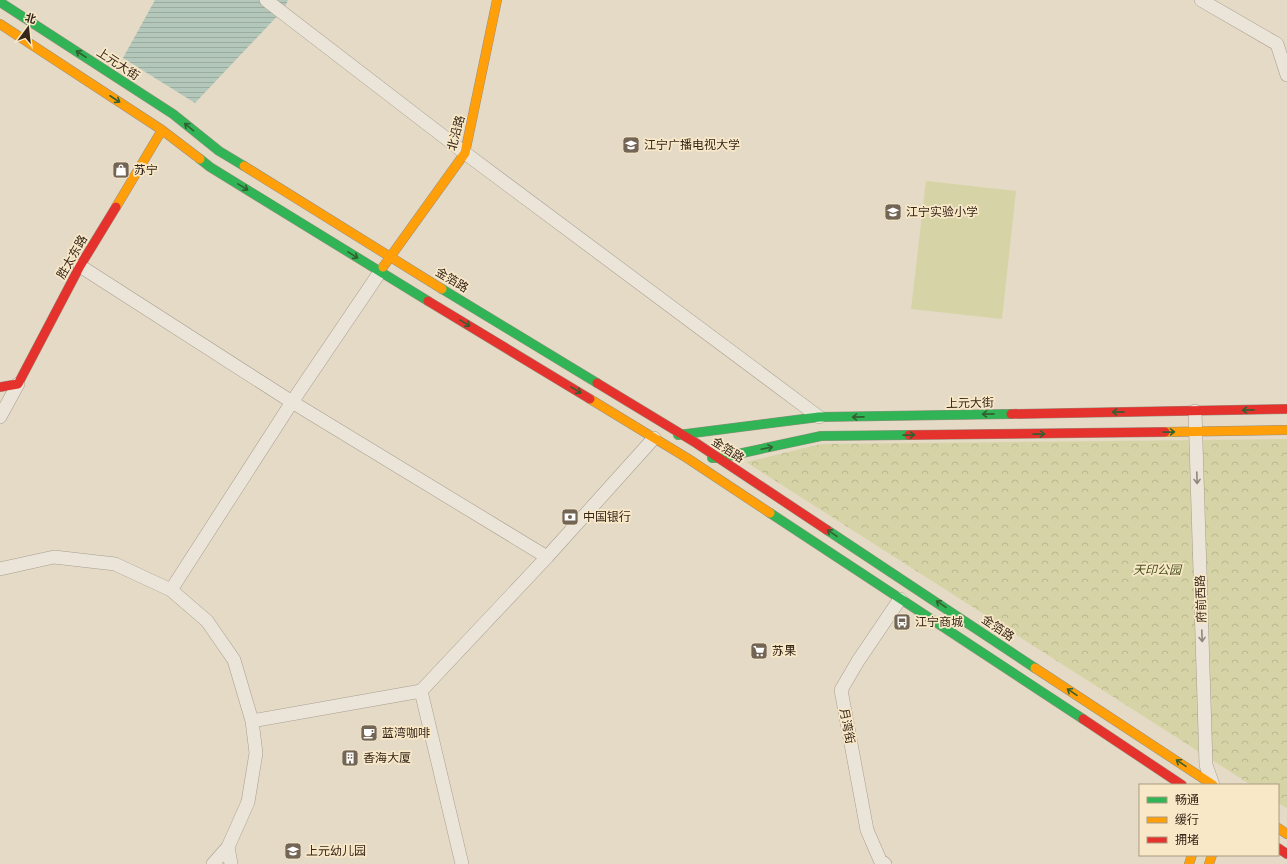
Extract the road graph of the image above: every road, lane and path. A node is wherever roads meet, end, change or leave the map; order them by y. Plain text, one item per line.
1 (266, 0) edge
2 (497, 0) edge
3 (1201, 0) edge
4 (0, 2) edge
5 (0, 24) edge
6 (1287, 75) edge
7 (162, 130) junction
8 (219, 151) joint
9 (465, 153) junction
10 (390, 257) junction
11 (80, 266) junction
12 (380, 272) junction
13 (18, 384) junction
14 (0, 387) edge
15 (292, 402) junction
16 (1287, 409) edge
17 (1195, 411) junction
18 (0, 417) edge
19 (819, 417) junction
20 (1287, 430) edge
21 (1196, 432) junction
22 (683, 435) junction
23 (654, 438) junction
24 (687, 458) junction
25 (719, 458) junction
26 (547, 557) junction
27 (0, 569) edge
28 (171, 590) junction
29 (900, 599) junction
30 (421, 691) junction
31 (252, 721) junction
32 (1180, 784) edge
33 (1211, 784) edge
34 (1213, 784) edge
35 (228, 847) junction
36 (213, 864) edge
37 (231, 864) edge
38 (462, 864) edge
39 (885, 864) edge

1 - 9 street
2 - 9 main road, 北沿路
3 - 6 street
8 -> 4 main road, 上元大街
5 -> 7 main road
7 - 11 main road, 胜太东路
7 -> 12 main road
8 - 10 main road, 金箔路
9 - 10 main road, 北沿路
9 - 19 street
10 - 12 main road, 北沿路
10 - 22 main road, 金箔路
11 - 13 main road, 胜太东路
11 - 15 street
12 - 15 street
12 -> 23 main road
13 - 14 main road
13 - 18 street
15 - 26 street
15 - 28 street
16 -> 17 main road, 上元大街
17 -> 19 main road, 上元大街
17 - 21 street, 府前西路
19 - 22 main road, 上元大街
20 - 21 main road
25 -> 21 main road
21 -> 34 street, 府前西路
22 - 23 main road, 上元大街
22 - 25 main road, 金箔路
23 - 24 main road
23 - 26 street
24 - 25 main road
24 - 29 main road
33 -> 25 main road, 金箔路
26 - 30 street
27 - 28 street
28 - 31 street
29 - 32 main road
29 - 39 street, 月湾街
30 - 31 street
30 - 38 street
31 - 35 street
35 - 36 street
35 - 37 street

